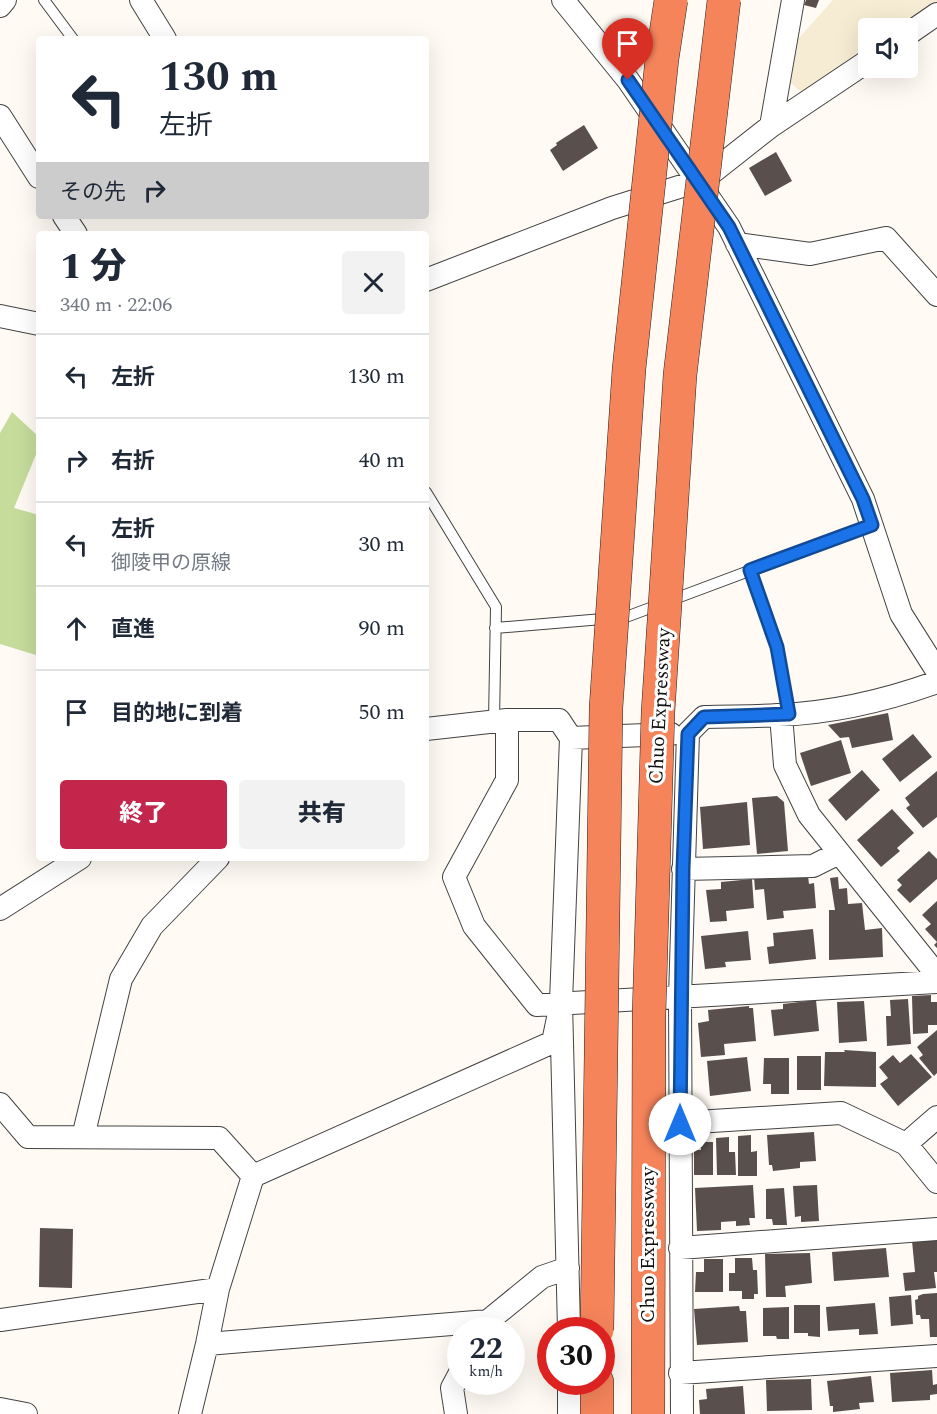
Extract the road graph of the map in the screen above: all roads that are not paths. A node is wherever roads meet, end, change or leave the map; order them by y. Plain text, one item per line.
1 (5, 0) edge
2 (44, 0) edge
3 (141, 0) edge
4 (563, 0) edge
5 (671, 0) edge
6 (724, 0) edge
7 (793, 0) edge
8 (0, 6) edge
9 (937, 15) edge
10 (918, 27) edge
11 (71, 36) edge
12 (163, 36) edge
13 (858, 68) edge
14 (0, 116) edge
15 (771, 126) junction
16 (36, 172) edge
17 (698, 181) junction
18 (733, 236) junction
19 (429, 279) edge
20 (937, 295) edge
21 (0, 316) edge
22 (36, 323) edge
23 (429, 497) edge
24 (872, 525) junction
25 (750, 570) junction
26 (495, 628) junction
27 (937, 671) edge
28 (937, 682) edge
29 (785, 715) junction
30 (500, 721) junction
31 (429, 729) edge
32 (688, 734) junction
33 (572, 738) junction
34 (839, 853) junction
35 (75, 861) edge
36 (215, 861) edge
37 (683, 869) junction
38 (0, 909) edge
39 (937, 975) edge
40 (937, 982) edge
41 (680, 997) junction
42 (561, 1002) junction
43 (0, 1104) edge
44 (937, 1118) edge
45 (680, 1124) junction
46 (83, 1137) junction
47 (906, 1144) junction
48 (254, 1176) junction
49 (937, 1182) edge
50 (937, 1229) edge
51 (680, 1248) junction
52 (568, 1268) junction
53 (218, 1289) junction
54 (496, 1317) edge
55 (569, 1317) edge
56 (597, 1317) edge
57 (0, 1320) edge
58 (447, 1328) edge
59 (207, 1344) junction
60 (937, 1356) edge
61 (680, 1373) junction
62 (453, 1395) edge
63 (569, 1395) edge
64 (597, 1395) edge
65 (0, 1408) edge
66 (26, 1414) edge
67 (190, 1414) edge
68 (456, 1414) edge
69 (569, 1414) edge
70 (597, 1414) edge
71 (648, 1414) edge
72 (682, 1414) edge

1 - 8 street
2 - 11 lane
3 - 12 street
4 - 17 street
5 - 56 highway, bridge
6 - 71 highway, Chuo Expressway, bridge
7 - 15 street
9 - 10 street
13 - 15 street
14 - 16 street
15 - 17 street
17 - 18 street
17 - 19 street
18 - 20 street
18 - 24 street
21 - 22 street
23 - 26 lane
24 - 25 lane
24 - 27 street
25 - 26 lane
25 - 29 lane
26 - 30 lane
28 - 29 street
29 - 32 street
29 - 34 street
30 - 31 street
30 - 33 street
30 - 42 street
32 - 33 street
32 - 37 street
33 - 42 street
34 - 37 street
34 - 39 street
35 - 38 street
36 - 46 street
37 - 41 street
40 - 41 street
41 - 42 street
41 - 45 street
42 - 48 street
42 - 52 street
43 - 46 street
44 - 47 street
45 - 47 street
45 - 51 street
46 - 48 street
47 - 49 street
48 - 53 street
50 - 51 street
51 - 61 street
52 - 54 street
52 - 55 street
53 - 57 street
53 - 59 street
58 - 59 street
59 - 67 street
60 - 61 street
61 - 72 street
62 - 68 street
63 - 69 street
64 - 70 highway
65 - 66 street

